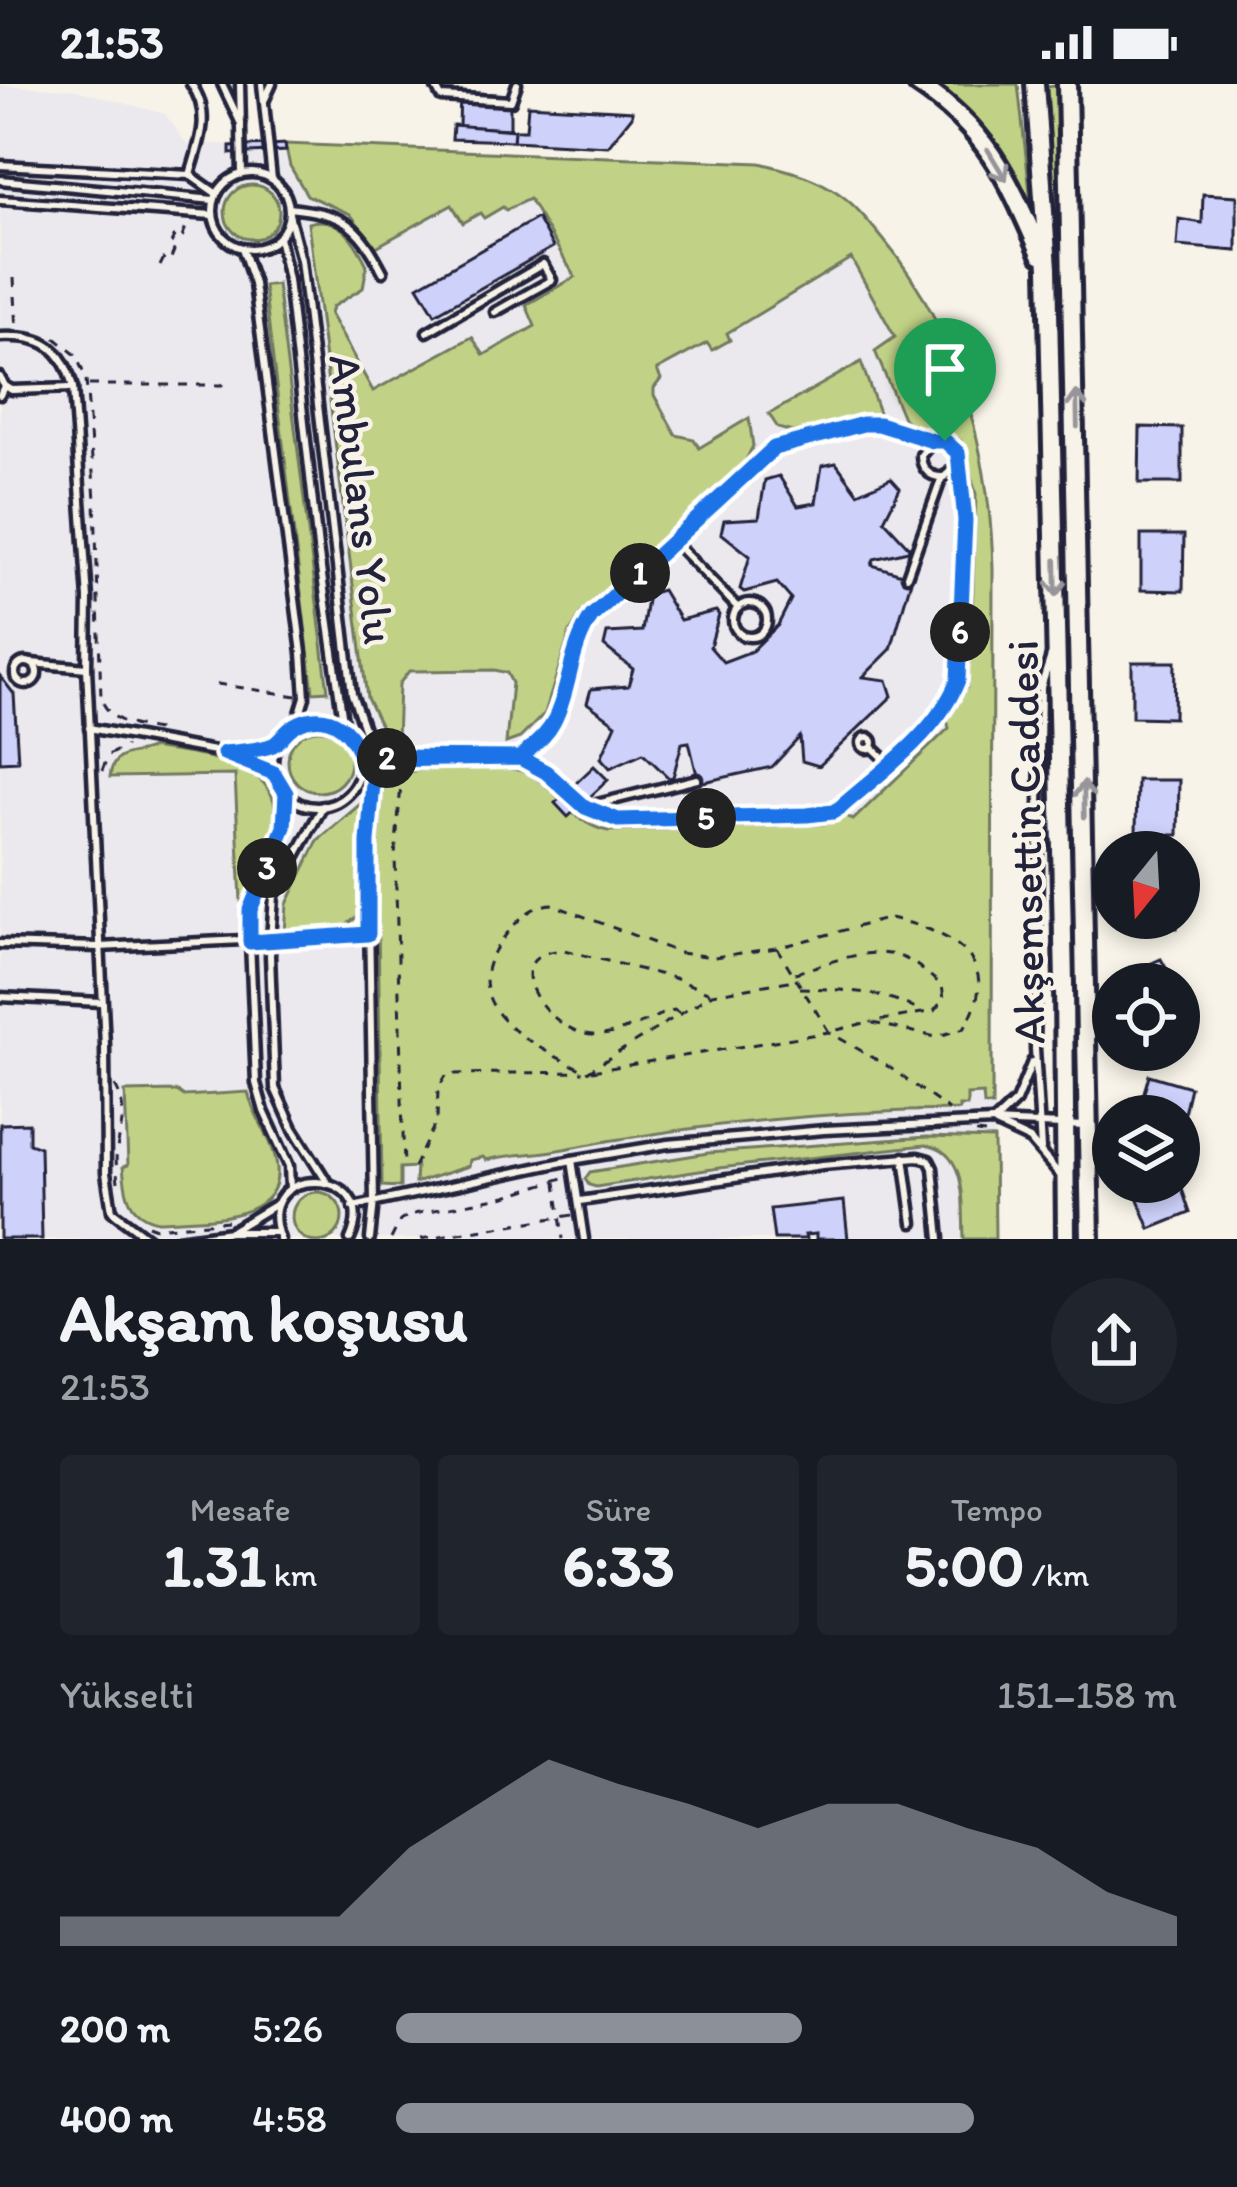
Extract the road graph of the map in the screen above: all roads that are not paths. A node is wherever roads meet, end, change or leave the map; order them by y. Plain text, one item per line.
1 (191, 84) edge
2 (222, 84) edge
3 (240, 84) edge
4 (262, 84) edge
5 (272, 84) edge
6 (434, 84) edge
7 (517, 84) edge
8 (917, 84) edge
9 (1035, 84) edge
10 (1067, 84) edge
11 (263, 103) junction
12 (242, 125) junction
13 (0, 165) edge
14 (242, 174) junction
15 (190, 175) junction
16 (272, 179) junction
17 (0, 180) edge
18 (216, 197) junction
19 (0, 200) edge
20 (289, 211) junction
21 (213, 215) junction
22 (279, 237) junction
23 (242, 248) junction
24 (1048, 268) junction
25 (383, 272) dead end
26 (495, 312) dead end
27 (427, 332) dead end
28 (0, 337) edge
29 (0, 377) edge
30 (73, 388) junction
31 (2, 391) edge
32 (933, 441) junction
33 (957, 465) junction
34 (942, 477) junction
35 (674, 542) junction
36 (907, 575) dead end
37 (739, 608) junction
38 (1057, 635) junction
39 (31, 663) dead end
40 (87, 668) junction
41 (297, 723) junction
42 (89, 728) junction
43 (344, 728) junction
44 (276, 744) junction
45 (872, 747) dead end
46 (224, 753) junction
47 (520, 758) junction
48 (375, 760) junction
49 (890, 764) junction
50 (362, 767) junction
51 (274, 773) junction
52 (698, 779) dead end
53 (286, 793) junction
54 (323, 806) junction
55 (585, 807) junction
56 (368, 934) junction
57 (270, 940) junction
58 (250, 942) junction
59 (0, 944) edge
60 (99, 947) junction
61 (0, 998) edge
62 (101, 1002) junction
63 (1035, 1049) junction
64 (993, 1122) junction
65 (1090, 1125) junction
66 (1037, 1126) junction
67 (1065, 1126) junction
68 (1041, 1149) junction
69 (904, 1157) junction
70 (572, 1160) junction
71 (327, 1182) junction
72 (1066, 1185) junction
73 (290, 1189) junction
74 (280, 1201) junction
75 (374, 1201) junction
76 (580, 1201) junction
77 (353, 1208) junction
78 (913, 1223) dead end
79 (230, 1232) junction
80 (279, 1236) edge
81 (352, 1238) edge
82 (149, 1239) edge
83 (178, 1239) edge
84 (370, 1239) edge
85 (584, 1239) edge
86 (940, 1239) edge
87 (1066, 1239) edge
88 (1090, 1239) edge

1 - 15 lane
2 - 12 lane
3 - 12 lane
4 - 11 lane
5 - 11 lane
6 - 7 lane
8 -> 24 main road
9 - 24 main road, Akşemsettin Caddesi
65 -> 10 main road, Akşemsettin Caddesi
11 - 16 lane
12 - 14 lane
13 - 15 lane
14 - 16 lane
14 - 18 lane
15 - 18 lane
16 - 20 lane
17 - 18 lane
18 - 21 lane
19 - 21 lane
20 - 22 lane
20 - 25 lane
20 - 48 lane, Ambulans Yolu
21 - 23 lane
22 - 23 lane
22 - 43 lane
23 - 41 lane
24 -> 38 main road, Akşemsettin Caddesi
26 - 27 lane
28 - 30 lane
29 - 31 lane
30 - 31 lane
30 - 40 lane
32 - 33 lane
32 - 34 lane
32 - 35 lane
33 - 34 lane
33 - 49 lane
34 - 36 lane
35 - 37 lane
35 - 47 lane
37 - 37 lane
38 - 63 lane
38 - 67 main road, Akşemsettin Caddesi
39 - 40 lane
40 - 42 lane
41 - 43 lane
41 - 44 lane
42 - 46 lane
42 - 60 lane
43 - 50 lane
44 - 46 lane
44 - 51 lane
45 - 49 lane
46 - 51 lane
47 - 48 lane
47 - 55 lane
48 - 50 lane
48 - 56 lane, Ambulans Yolu
49 - 55 lane
50 - 54 lane
51 - 53 lane
52 - 55 lane
53 - 54 lane
53 - 58 lane
54 - 57 lane
56 - 57 lane
56 - 75 lane, Ambulans Yolu
57 - 58 lane
57 - 71 lane
58 - 60 lane
58 - 73 lane
59 - 60 lane
60 - 62 lane
61 - 62 lane
62 - 82 lane
63 - 64 lane
63 - 66 lane
64 - 66 lane
64 - 68 lane
64 - 70 lane
65 - 67 lane
65 - 88 main road, Akşemsettin Caddesi
66 - 67 lane
66 - 68 lane
67 - 72 main road, Akşemsettin Caddesi
68 - 72 lane
69 - 76 lane
69 - 78 lane
69 - 86 lane
70 - 75 lane
70 - 76 lane
71 - 73 lane
71 - 77 lane
72 - 87 main road, Akşemsettin Caddesi
73 - 74 lane
74 - 79 lane
74 - 80 lane
75 - 77 lane
75 - 84 lane, Ambulans Yolu
76 - 85 lane
77 - 81 lane
79 - 80 lane
79 - 83 lane

